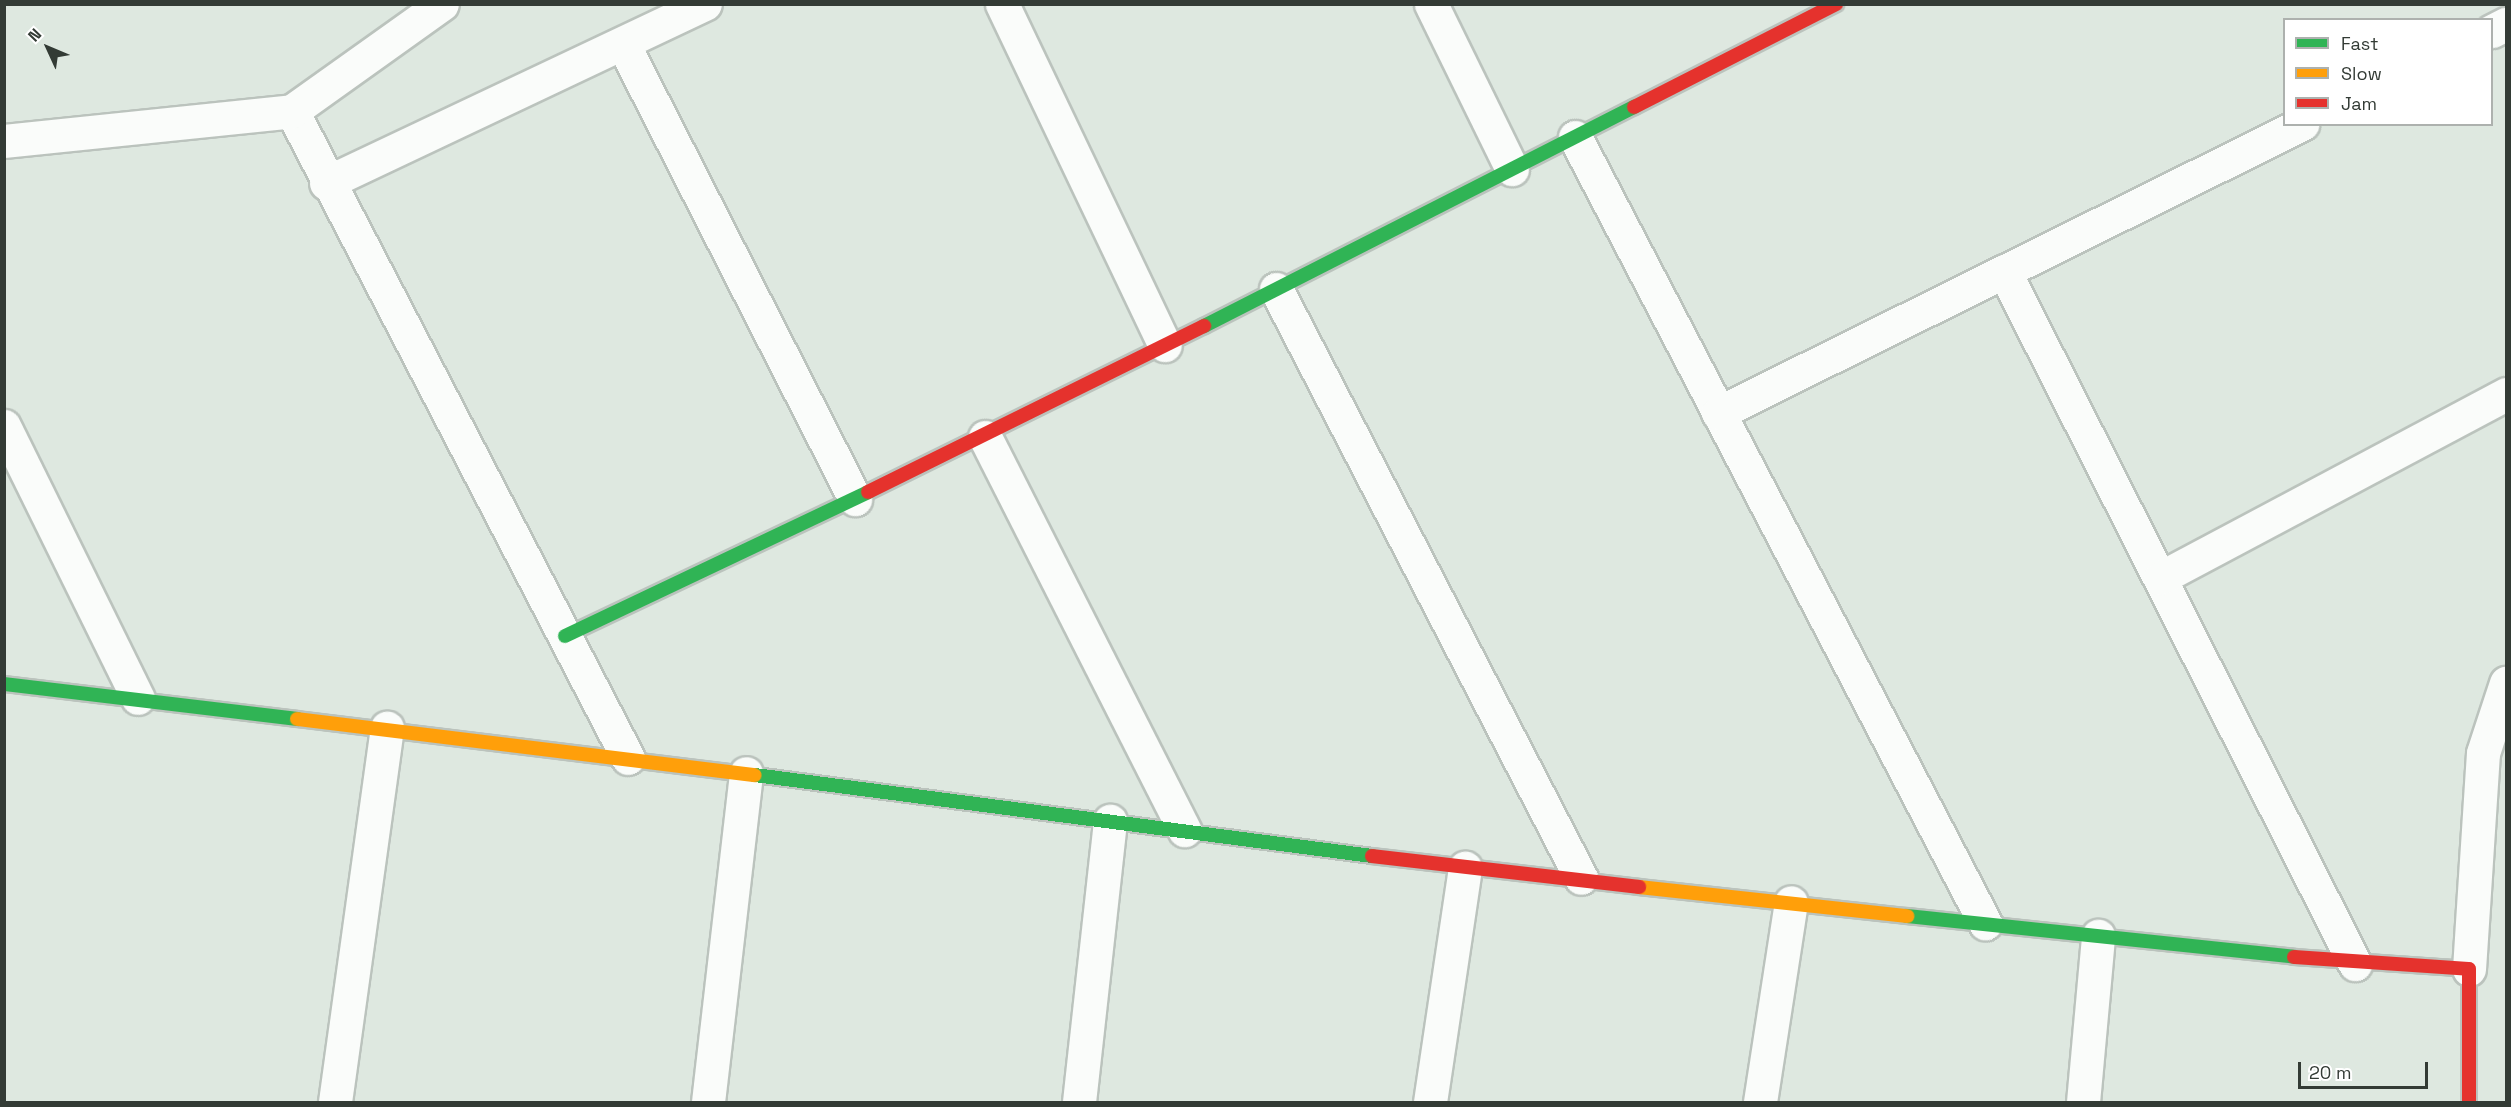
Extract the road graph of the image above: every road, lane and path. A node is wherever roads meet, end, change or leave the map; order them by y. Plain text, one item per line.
1 (442, 4) edge
2 (705, 4) edge
3 (1002, 4) edge
4 (1431, 4) edge
5 (1836, 4) edge
6 (623, 44) junction
7 (292, 111) junction
8 (2298, 126) edge
9 (1575, 137) junction
10 (4, 141) edge
11 (1512, 169) junction
12 (326, 183) junction
13 (2004, 272) junction
14 (1276, 289) junction
15 (1165, 345) junction
16 (2506, 394) edge
17 (1718, 413) junction
18 (4, 426) edge
19 (985, 437) junction
20 (855, 499) junction
21 (2160, 578) junction
22 (565, 636) junction
23 (2506, 683) edge
24 (4, 684) edge
25 (138, 698) junction
26 (387, 728) junction
27 (628, 758) junction
28 (746, 773) junction
29 (1110, 821) junction
30 (1184, 830) junction
31 (1465, 868) junction
32 (1581, 879) junction
33 (1791, 902) junction
34 (1985, 923) junction
35 (2098, 936) junction
36 (2355, 964) junction
37 (2469, 969) junction
38 (335, 1102) edge
39 (708, 1102) edge
40 (1079, 1102) edge
41 (1430, 1102) edge
42 (1760, 1102) edge
43 (2083, 1102) edge
44 (2469, 1102) edge

1 - 7 street
2 - 6 street
3 - 15 street
4 - 11 street
5 - 9 street
6 - 12 street
6 - 20 street
7 - 10 street
7 - 12 street
8 - 13 street
9 - 11 street
9 - 17 street
11 - 14 street
12 - 22 street
13 - 17 street
13 - 21 street
14 - 15 street
14 - 32 street
15 - 19 street
16 - 21 street
17 - 34 street
18 - 25 street
19 - 20 street
19 - 30 street
20 - 22 street
21 - 36 street
22 - 27 street
23 - 37 street
24 - 25 street
25 - 26 street
26 - 27 street
26 - 38 street
27 - 28 street
28 - 29 street
28 - 39 street
29 - 30 street
29 - 40 street
30 - 31 street
31 - 32 street
31 - 41 street
32 - 33 street
33 - 34 street
33 - 42 street
34 - 35 street
35 - 36 street
35 - 43 street
36 - 37 street
37 - 44 street

